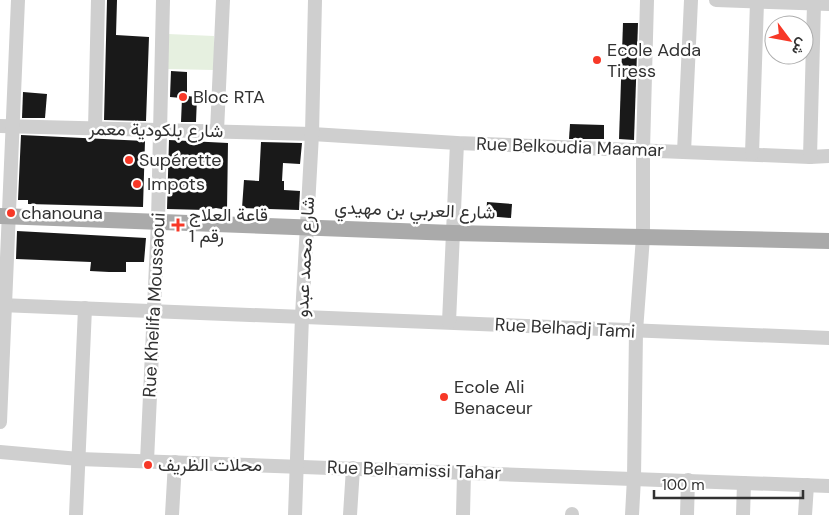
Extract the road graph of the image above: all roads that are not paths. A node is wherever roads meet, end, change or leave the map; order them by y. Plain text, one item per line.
1 (18, 0) edge
2 (98, 0) edge
3 (163, 0) edge
4 (223, 0) edge
5 (315, 0) edge
6 (647, 0) edge
7 (691, 0) edge
8 (716, 0) edge
9 (757, 2) junction
10 (814, 4) junction
11 (829, 4) edge
12 (6, 126) edge
13 (95, 129) junction
14 (160, 130) junction
15 (217, 131) junction
16 (312, 134) junction
17 (457, 143) junction
18 (643, 150) junction
19 (684, 152) junction
20 (752, 154) junction
21 (829, 156) edge
22 (810, 157) junction
23 (4, 216) edge
24 (158, 221) junction
25 (307, 226) junction
26 (453, 232) junction
27 (643, 237) junction
28 (829, 241) edge
29 (2, 305) edge
30 (85, 308) junction
31 (153, 310) junction
32 (302, 316) junction
33 (449, 322) junction
34 (636, 331) junction
35 (829, 338) edge
36 (0, 422) edge
37 (0, 452) edge
38 (78, 459) junction
39 (147, 461) junction
40 (175, 462) junction
41 (297, 466) junction
42 (353, 468) junction
43 (464, 472) junction
44 (634, 478) junction
45 (688, 480) junction
46 (744, 482) junction
47 (806, 485) junction
48 (829, 486) edge
49 (76, 515) edge
50 (172, 515) edge
51 (295, 515) edge
52 (350, 515) edge
53 (463, 515) edge
54 (632, 515) edge
55 (687, 515) edge
56 (743, 515) edge
57 (805, 515) edge

1 - 12 street
2 - 13 street
3 - 14 street, Rue Khelifa Moussaoui
4 - 15 street
5 - 16 street, شارع محمد عبدو
6 - 18 street
7 - 19 street
8 - 9 street
9 - 10 street
9 - 20 street
10 - 11 street
10 - 22 street
12 - 13 street, شارع بلكودية معمر
12 - 23 street
13 - 14 street, شارع بلكودية معمر
14 - 15 street, شارع بلكودية معمر
14 - 24 street, Rue Khelifa Moussaoui
15 - 16 street, شارع بلكودية معمر
16 - 17 street, Rue Belkoudia Maamar
16 - 25 street, شارع محمد عبدو
17 - 18 street, Rue Belkoudia Maamar
17 - 26 street
18 - 19 street, Rue Belkoudia Maamar
18 - 27 street
19 - 20 street, Rue Belkoudia Maamar
20 - 22 street, Rue Belkoudia Maamar
21 - 22 street, Rue Belkoudia Maamar
23 - 24 main road, شارع العربي بن مهيدي
23 - 29 street
24 - 25 main road, شارع العربي بن مهيدي
24 - 31 street, Rue Khelifa Moussaoui
25 - 26 main road, شارع العربي بن مهيدي
25 - 32 street, شارع محمد عبدو
26 - 27 main road, شارع العربي بن مهيدي
26 - 33 street
27 - 28 main road, شارع العربي بن مهيدي
27 - 34 street
29 - 30 street, Rue Belhadj Tami
29 - 36 street
30 - 31 street, Rue Belhadj Tami
30 - 38 street
31 - 32 street, Rue Belhadj Tami
31 - 39 street, Rue Khelifa Moussaoui
32 - 33 street, Rue Belhadj Tami
32 - 41 street, شارع محمد عبدو
33 - 34 street, Rue Belhadj Tami
34 - 35 street, Rue Belhadj Tami
34 - 44 street
37 - 38 street, Rue Belhamissi Tahar
38 - 39 street, Rue Belhamissi Tahar
38 - 49 street
39 - 40 street, Rue Belhamissi Tahar
40 - 41 street, Rue Belhamissi Tahar
40 - 50 street
41 - 42 street, Rue Belhamissi Tahar
41 - 51 street, شارع محمد عبدو
42 - 43 street, Rue Belhamissi Tahar
42 - 52 street
43 - 44 street, Rue Belhamissi Tahar
43 - 53 street
44 - 45 street, Rue Belhamissi Tahar
44 - 54 street
45 - 46 street, Rue Belhamissi Tahar
45 - 55 street
46 - 47 street, Rue Belhamissi Tahar
46 - 56 street
47 - 48 street, Rue Belhamissi Tahar
47 - 57 street

